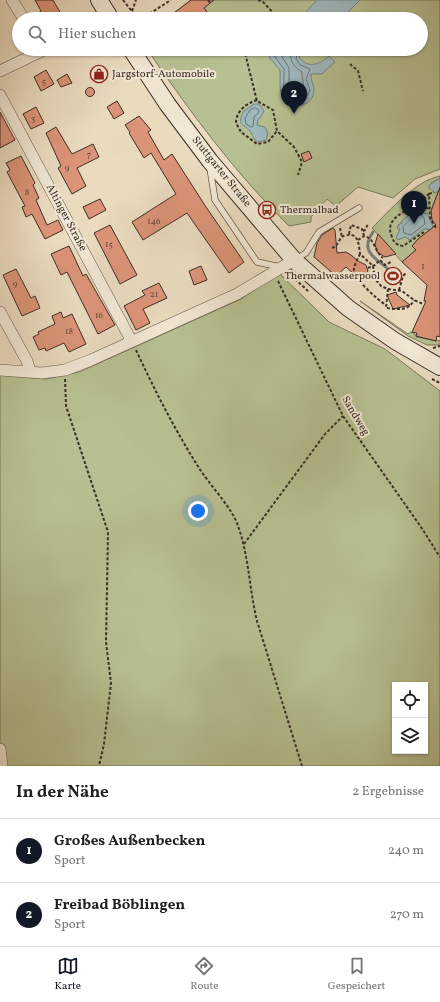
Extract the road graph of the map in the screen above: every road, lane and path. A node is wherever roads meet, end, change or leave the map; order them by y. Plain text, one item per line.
1 (12, 0) edge
2 (123, 0) edge
3 (136, 0) edge
4 (171, 0) edge
5 (208, 0) edge
6 (258, 0) edge
7 (263, 1) edge
8 (210, 3) dead end
9 (132, 11) joint
10 (20, 12) edge
11 (153, 12) edge
12 (272, 12) edge
13 (31, 56) edge
14 (136, 56) edge
15 (246, 56) edge
16 (350, 64) dead end
17 (0, 71) edge
18 (363, 91) dead end
19 (0, 95) edge
20 (257, 100) junction
21 (277, 132) junction
22 (210, 162) junction
23 (298, 175) dead end
24 (434, 192) dead end
25 (429, 194) junction
26 (417, 203) junction
27 (359, 208) dead end
28 (429, 210) junction
29 (368, 224) dead end
30 (339, 225) dead end
31 (436, 228) dead end
32 (363, 231) junction
33 (424, 232) dead end
34 (349, 234) junction
35 (364, 236) junction
36 (342, 237) junction
37 (358, 240) junction
38 (336, 247) junction
39 (332, 248) dead end
40 (335, 250) dead end
41 (360, 254) junction
42 (382, 259) junction
43 (391, 262) dead end
44 (373, 266) junction
45 (284, 267) junction
46 (368, 268) dead end
47 (406, 273) dead end
48 (389, 289) junction
49 (399, 290) junction
50 (391, 293) dead end
51 (414, 300) junction
52 (423, 304) dead end
53 (386, 305) junction
54 (0, 312) edge
55 (131, 340) junction
56 (440, 367) edge
57 (0, 370) edge
58 (65, 370) junction
59 (30, 371) junction
60 (343, 416) junction
61 (244, 544) junction
62 (440, 557) edge
63 (0, 749) edge
64 (2, 766) edge
65 (99, 766) edge
66 (302, 766) edge

1 - 10 street
2 - 9 path
3 - 9 path
4 - 11 path
5 - 8 path
6 - 7 path
7 - 12 path
13 - 17 street
14 - 22 main road, Stuttgarter Straße
15 - 20 path
16 - 18 path
19 - 55 street, Altinger Straße
20 - 21 path
20 - 21 path
21 - 23 path
22 - 45 main road, Stuttgarter Straße
22 - 45 lane
24 - 25 path
25 - 26 path
25 - 28 path
26 - 28 path
26 - 33 path
27 - 45 lane
28 - 31 path
29 - 32 path
30 - 36 path
32 - 34 path
32 - 35 path
34 - 36 path
34 - 37 path
35 - 37 path
35 - 42 path
36 - 38 path
37 - 41 path
38 - 39 path
38 - 40 path
41 - 44 path
41 - 53 path
42 - 43 path
42 - 44 path
44 - 46 path
44 - 48 path
45 - 55 street
45 - 56 main road, Stuttgarter Straße
45 - 60 path, Sandweg
47 - 49 path
48 - 49 path
48 - 50 path
48 - 53 path
49 - 51 path
51 - 52 path
51 - 53 path
54 - 59 street
55 - 58 street
55 - 61 path
57 - 59 street
58 - 59 street
58 - 65 path
60 - 61 path
60 - 62 path, Sandweg
61 - 66 path
63 - 64 street

